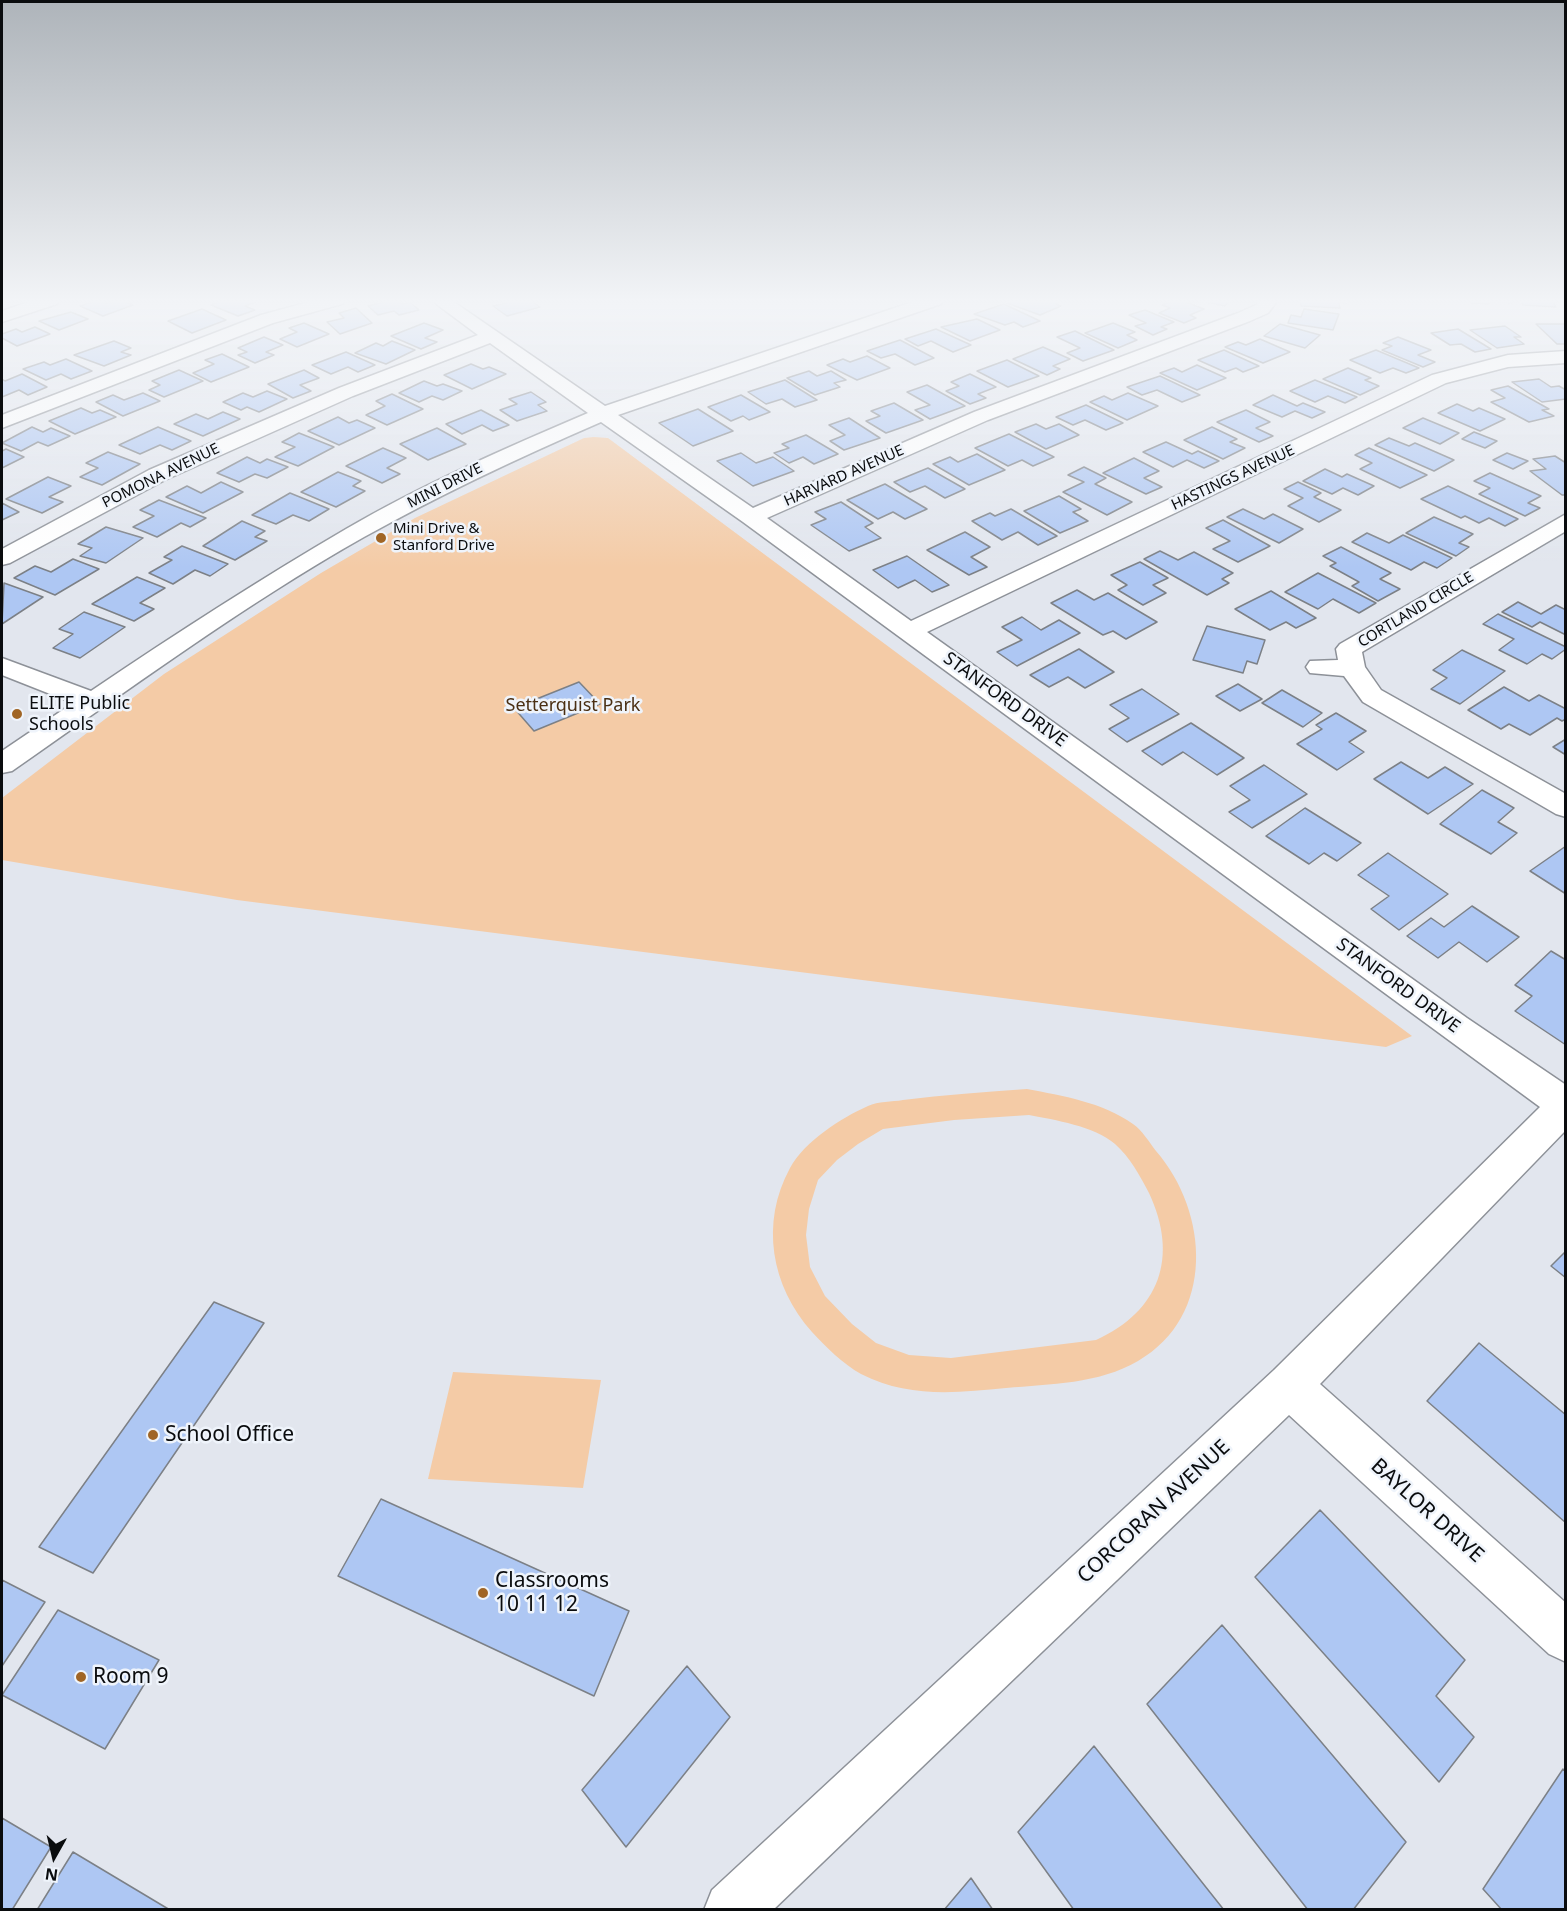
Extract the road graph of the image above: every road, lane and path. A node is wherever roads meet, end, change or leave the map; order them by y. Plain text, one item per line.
1 (86, 389) edge
2 (353, 389) edge
3 (569, 389) edge
4 (674, 389) edge
5 (1052, 389) edge
6 (1418, 389) edge
7 (604, 413) junction
8 (2, 422) edge
9 (751, 517) junction
10 (1566, 521) edge
11 (2, 558) edge
12 (909, 631) junction
13 (2, 666) edge
14 (1319, 667) dead end
15 (1352, 668) junction
16 (91, 700) junction
17 (2, 764) edge
18 (1566, 807) edge
19 (1566, 1105) edge
20 (1289, 1385) junction
21 (1566, 1637) edge
22 (732, 1910) edge

1 - 8 street
2 - 11 street, POMONA AVENUE
3 - 7 street, STANFORD DRIVE
4 - 7 street, MINI DRIVE
5 - 9 street, HARVARD AVENUE
6 - 12 street, HASTINGS AVENUE
7 - 9 street, STANFORD DRIVE
7 - 16 street, MINI DRIVE
9 - 12 street, STANFORD DRIVE
10 - 15 street, CORTLAND CIRCLE
12 - 19 street, STANFORD DRIVE
13 - 16 street
14 - 15 street
15 - 18 street, CORTLAND CIRCLE
16 - 17 street, MINI DRIVE
19 - 20 street, CORCORAN AVENUE
20 - 21 street, BAYLOR DRIVE
20 - 22 street, CORCORAN AVENUE

